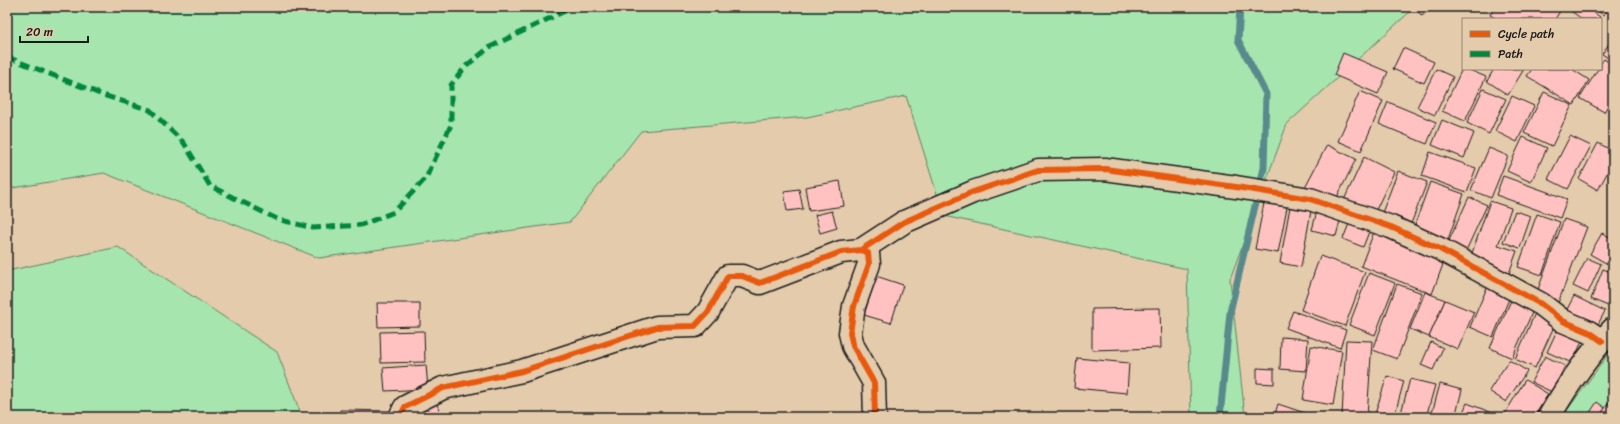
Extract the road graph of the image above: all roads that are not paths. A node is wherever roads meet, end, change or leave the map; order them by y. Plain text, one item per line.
1 (862, 250) junction
2 (1608, 335) edge
3 (400, 417) edge
4 (875, 417) edge
5 (1549, 417) edge

1 - 2 street
1 - 3 street
1 - 4 street
2 - 5 street

